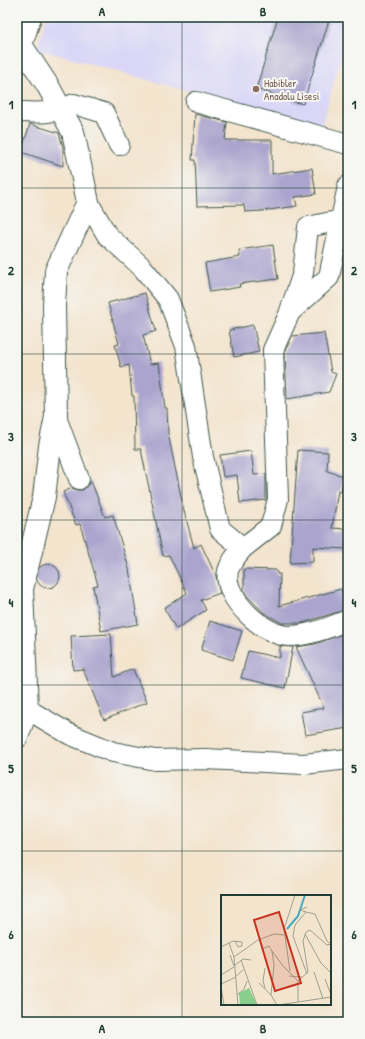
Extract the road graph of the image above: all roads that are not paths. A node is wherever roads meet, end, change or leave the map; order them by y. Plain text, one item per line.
1 (30, 17) edge
2 (19, 47) edge
3 (196, 102) dead end
4 (61, 110) junction
5 (17, 112) edge
6 (348, 144) edge
7 (119, 145) dead end
8 (348, 186) edge
9 (88, 202) junction
10 (341, 220) junction
11 (290, 312) junction
12 (56, 417) junction
13 (79, 479) dead end
14 (243, 548) junction
15 (348, 620) edge
16 (26, 709) junction
17 (17, 737) edge
18 (348, 759) edge

1 - 2 street
2 - 4 street
3 - 6 street
4 - 5 street
4 - 7 street
4 - 9 street
8 - 10 street
9 - 12 street
9 - 14 street
10 - 11 street
10 - 11 street
11 - 14 street
12 - 13 street
12 - 16 street
14 - 15 street
16 - 17 street
16 - 18 street

